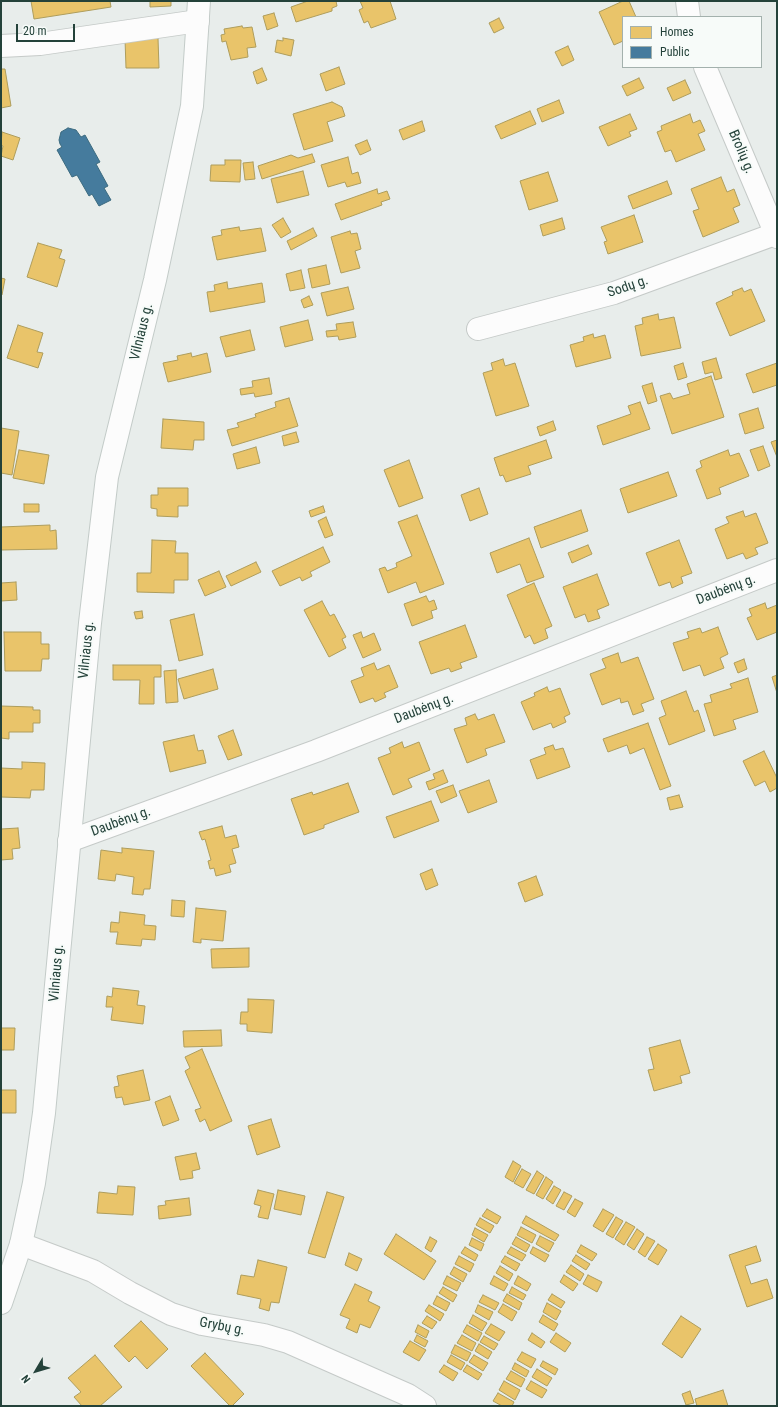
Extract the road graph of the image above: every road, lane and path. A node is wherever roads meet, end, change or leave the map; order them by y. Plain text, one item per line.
1 (687, 1) edge
2 (199, 11) edge
3 (689, 16) edge
4 (1, 46) edge
5 (705, 68) edge
6 (776, 236) edge
7 (478, 329) dead end
8 (777, 570) edge
9 (69, 841) junction
10 (21, 1244) junction
11 (1, 1303) edge
12 (425, 1406) edge

1 - 3 street
2 - 4 street
2 - 9 street, Vilniaus g.
5 - 6 street, Brolių g.
6 - 7 street, Sodų g.
8 - 9 street, Daubėnų g.
9 - 10 street, Vilniaus g.
10 - 11 street, Vilniaus g.
10 - 12 street, Grybų g.

